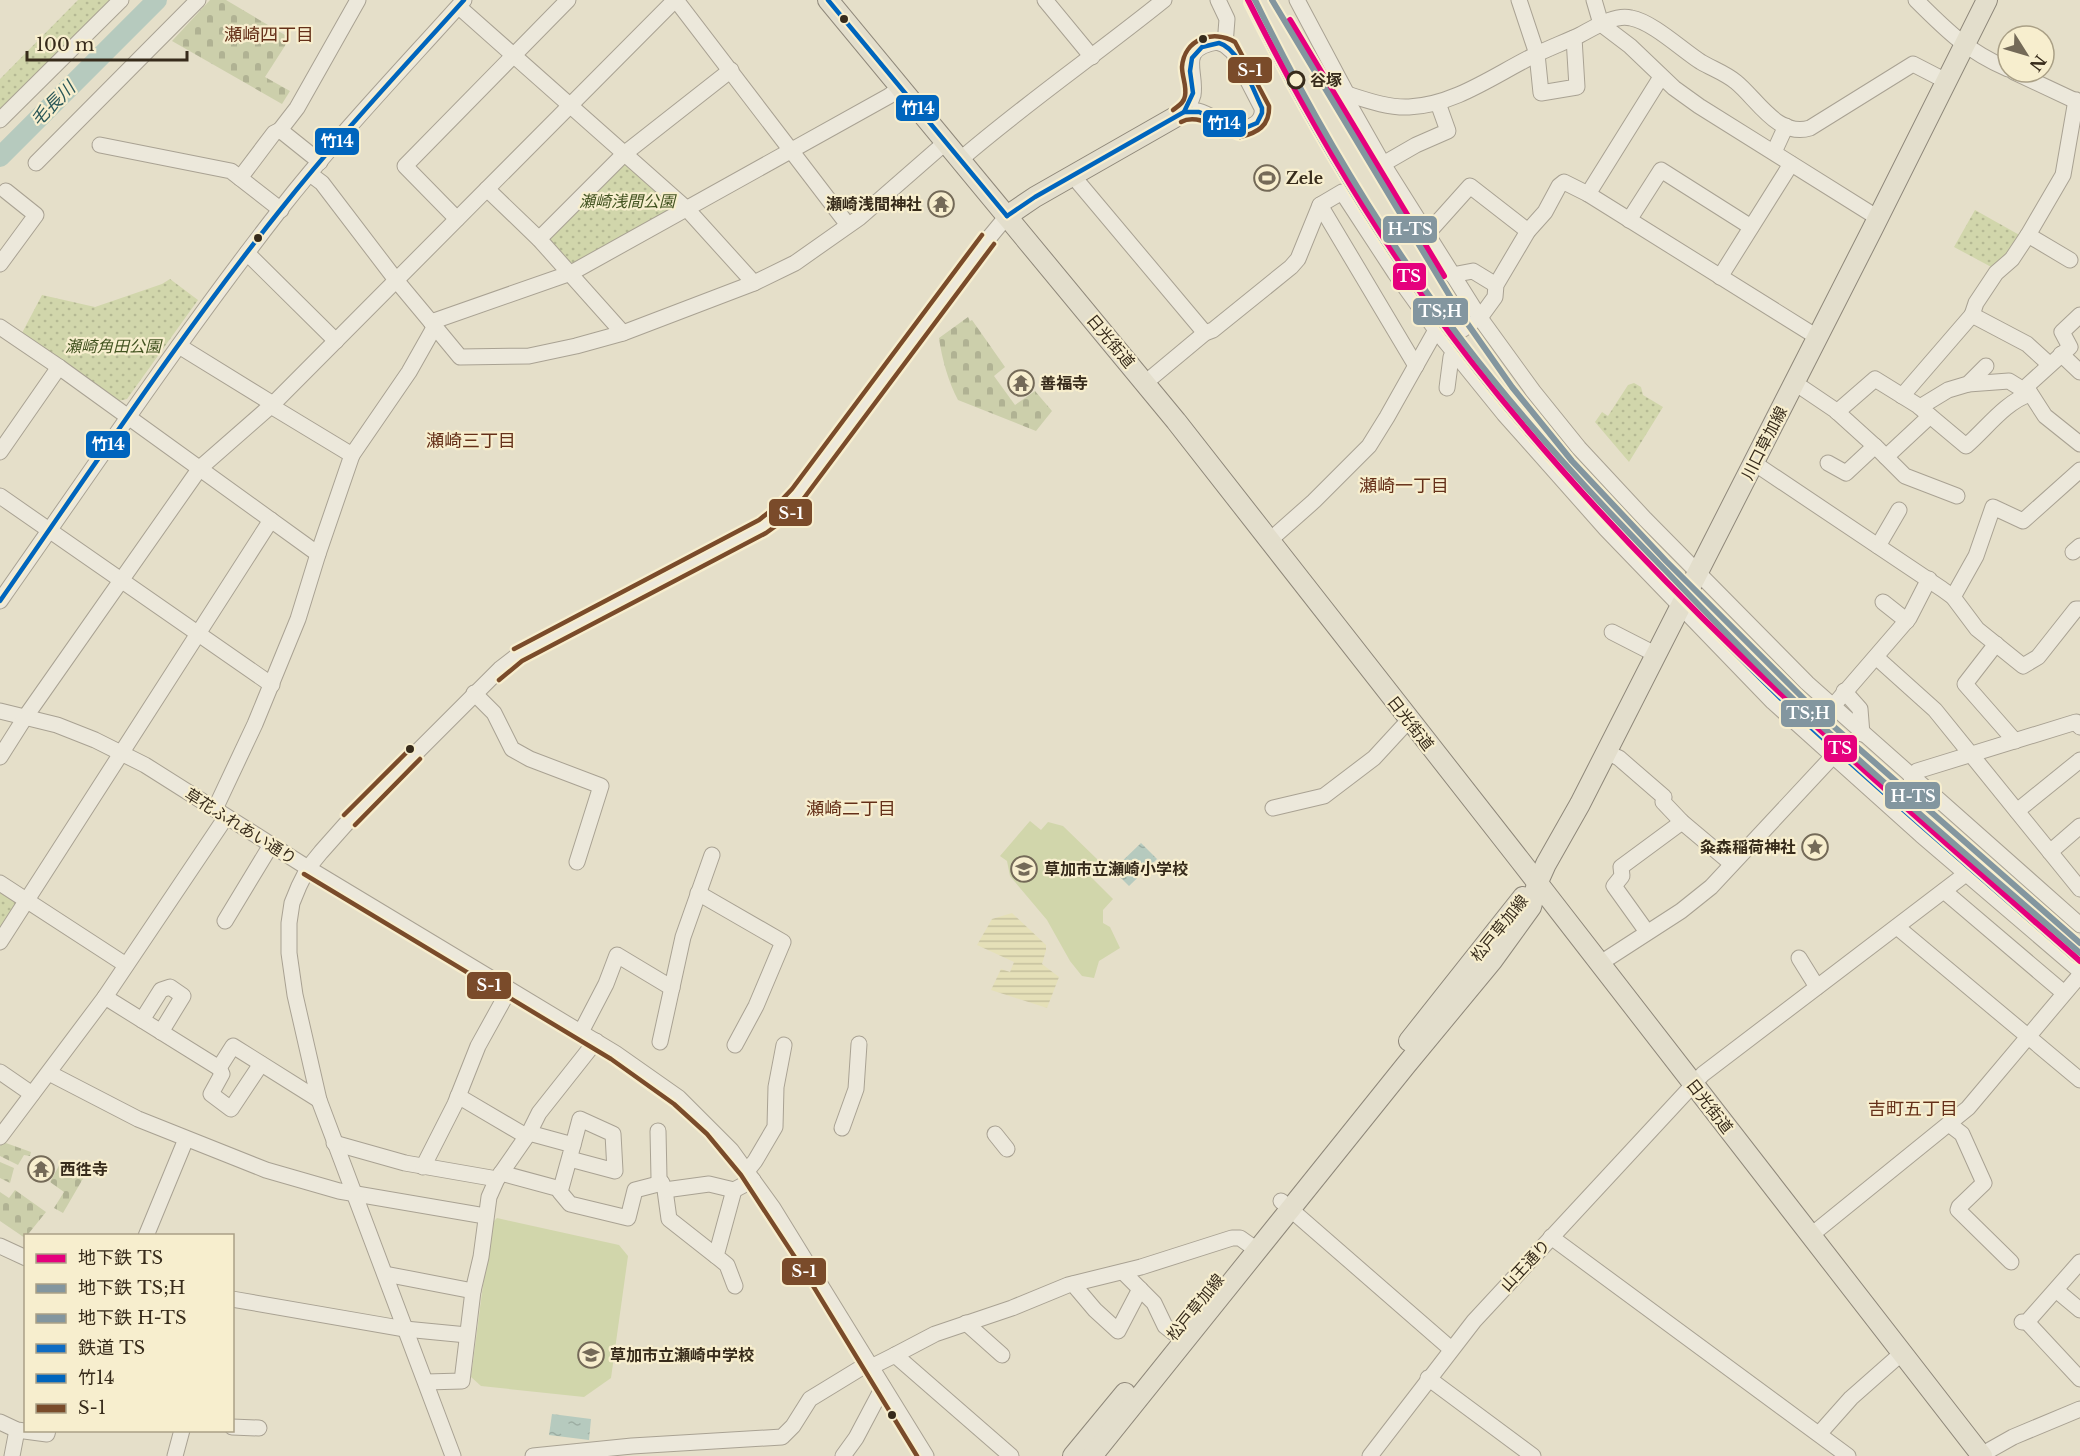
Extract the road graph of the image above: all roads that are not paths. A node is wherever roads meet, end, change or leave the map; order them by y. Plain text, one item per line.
1 (121, 0) edge
2 (198, 0) edge
3 (358, 0) edge
4 (568, 0) edge
5 (676, 0) edge
6 (828, 0) edge
7 (1045, 0) edge
8 (1164, 0) edge
9 (1218, 0) edge
10 (1297, 0) edge
11 (1519, 0) edge
12 (1594, 0) edge
13 (1916, 0) edge
14 (1987, 0) edge
15 (461, 3) edge
16 (1601, 24) junction
17 (1574, 38) junction
18 (1226, 45) junction
19 (1964, 45) junction
20 (1537, 54) junction
21 (513, 55) junction
22 (1092, 57) junction
23 (1996, 64) edge
24 (731, 70) junction
25 (1661, 77) junction
26 (1946, 81) junction
27 (2040, 84) edge
28 (901, 87) junction
29 (1347, 94) junction
30 (2078, 102) edge
31 (1438, 103) junction
32 (569, 106) junction
33 (3, 112) edge
34 (1184, 112) junction
35 (1786, 126) junction
36 (280, 130) junction
37 (946, 142) junction
38 (100, 145) dead end
39 (792, 150) junction
40 (1773, 152) junction
41 (624, 154) junction
42 (961, 159) junction
43 (36, 163) dead end
44 (1383, 164) junction
45 (1791, 164) junction
46 (315, 168) junction
47 (1073, 176) junction
48 (240, 178) junction
49 (487, 189) junction
50 (6, 191) dead end
51 (1588, 194) junction
52 (1320, 205) junction
53 (687, 209) junction
54 (280, 210) junction
55 (1007, 216) junction
56 (1878, 218) junction
57 (457, 219) junction
58 (1629, 220) junction
59 (848, 225) junction
60 (1751, 227) junction
61 (1528, 231) junction
62 (1427, 234) junction
63 (2028, 235) junction
64 (540, 239) junction
65 (247, 253) junction
66 (2070, 260) dead end
67 (0, 264) edge
68 (571, 273) junction
69 (1452, 275) junction
70 (1720, 277) junction
71 (396, 280) junction
72 (754, 283) junction
73 (1496, 285) junction
74 (1473, 315) junction
75 (1972, 315) junction
76 (2080, 315) edge
77 (433, 324) junction
78 (0, 327) edge
79 (623, 333) junction
80 (1205, 333) junction
81 (1440, 336) junction
82 (1817, 338) junction
83 (336, 341) junction
84 (179, 346) junction
85 (1455, 353) junction
86 (2055, 359) junction
87 (1416, 366) junction
88 (1986, 366) dead end
89 (59, 367) junction
90 (2080, 372) edge
91 (1145, 383) junction
92 (1795, 383) junction
93 (1968, 384) junction
94 (1447, 388) dead end
95 (2030, 394) junction
96 (1902, 396) junction
97 (272, 405) junction
98 (1925, 411) junction
99 (1837, 412) junction
100 (129, 418) junction
101 (2080, 444) edge
102 (0, 452) edge
103 (1880, 452) junction
104 (352, 455) junction
105 (1754, 462) junction
106 (1828, 463) dead end
107 (200, 468) junction
108 (2080, 470) edge
109 (0, 496) edge
110 (1957, 496) dead end
111 (1899, 510) dead end
112 (270, 520) junction
113 (49, 531) junction
114 (1269, 540) junction
115 (1878, 546) junction
116 (318, 554) junction
117 (1697, 572) junction
118 (1929, 579) junction
119 (121, 580) junction
120 (1953, 597) junction
121 (0, 601) edge
122 (1883, 602) dead end
123 (1681, 606) junction
124 (2080, 609) edge
125 (1906, 621) junction
126 (1612, 632) dead end
127 (198, 633) junction
128 (1996, 644) junction
129 (1655, 654) junction
130 (1876, 657) junction
131 (272, 685) junction
132 (1844, 691) junction
133 (474, 693) junction
134 (1833, 706) junction
135 (0, 711) edge
136 (26, 716) junction
137 (1409, 720) junction
138 (2080, 728) edge
139 (1862, 734) junction
140 (2015, 741) junction
141 (1606, 752) junction
142 (121, 753) junction
143 (1971, 754) junction
144 (1834, 755) junction
145 (0, 757) edge
146 (2080, 760) edge
147 (1911, 777) junction
148 (1274, 808) dead end
149 (2017, 811) junction
150 (221, 813) junction
151 (1682, 822) junction
152 (2080, 825) edge
153 (271, 845) junction
154 (2050, 852) junction
155 (712, 855) dead end
156 (2080, 861) edge
157 (577, 862) dead end
158 (1732, 864) junction
159 (308, 868) junction
160 (2068, 872) junction
161 (1967, 873) junction
162 (0, 883) edge
163 (1537, 884) junction
164 (2080, 888) edge
165 (1944, 891) junction
166 (698, 893) junction
167 (27, 900) junction
168 (225, 921) dead end
169 (2080, 925) edge
170 (1897, 927) junction
171 (1647, 932) junction
172 (0, 942) edge
173 (1799, 958) dead end
174 (1599, 964) junction
175 (126, 965) junction
176 (2080, 973) edge
177 (1817, 987) junction
178 (672, 988) junction
179 (509, 990) junction
180 (2064, 993) junction
181 (105, 997) junction
182 (142, 1020) junction
183 (161, 1032) junction
184 (582, 1032) junction
185 (2027, 1037) junction
186 (596, 1041) junction
187 (660, 1042) dead end
188 (858, 1044) dead end
189 (735, 1045) dead end
190 (784, 1045) dead end
191 (261, 1064) junction
192 (219, 1068) junction
193 (0, 1072) edge
194 (49, 1073) junction
195 (2080, 1080) edge
196 (1693, 1084) junction
197 (33, 1094) junction
198 (458, 1096) junction
199 (319, 1100) junction
200 (1949, 1124) junction
201 (842, 1128) dead end
202 (658, 1131) dead end
203 (995, 1134) dead end
204 (527, 1135) junction
205 (0, 1137) edge
206 (186, 1139) junction
207 (334, 1143) junction
208 (1007, 1149) dead end
209 (423, 1167) junction
210 (750, 1175) junction
211 (499, 1176) junction
212 (663, 1186) junction
213 (560, 1189) junction
214 (734, 1190) junction
215 (354, 1193) junction
216 (1286, 1205) junction
217 (485, 1216) junction
218 (147, 1234) edge
219 (1810, 1236) junction
220 (1551, 1237) junction
221 (0, 1246) edge
222 (1252, 1247) junction
223 (716, 1256) junction
224 (24, 1257) edge
225 (2011, 1262) dead end
226 (2080, 1262) edge
227 (1123, 1272) junction
228 (385, 1274) junction
229 (1073, 1284) junction
230 (735, 1286) dead end
231 (1140, 1289) junction
232 (2056, 1290) junction
233 (473, 1291) junction
234 (234, 1299) edge
235 (2080, 1310) edge
236 (966, 1323) junction
237 (405, 1329) junction
238 (1174, 1333) junction
239 (466, 1335) junction
240 (1451, 1349) junction
241 (1902, 1353) junction
242 (896, 1355) junction
243 (1002, 1355) dead end
244 (870, 1365) junction
245 (1428, 1378) junction
246 (2080, 1379) edge
247 (426, 1382) junction
248 (883, 1387) junction
249 (2080, 1409) edge
250 (0, 1422) edge
251 (234, 1426) edge
252 (259, 1428) dead end
253 (17, 1430) junction
254 (24, 1431) edge
255 (32, 1432) edge
256 (48, 1432) edge
257 (182, 1432) edge
258 (1819, 1434) junction
259 (1006, 1454) edge
260 (1982, 1455) edge
261 (12, 1456) edge
262 (175, 1456) edge
263 (453, 1456) edge
264 (533, 1456) edge
265 (843, 1456) edge
266 (926, 1456) edge
267 (1074, 1456) edge
268 (1092, 1456) edge
269 (1370, 1456) edge
270 (1533, 1456) edge
271 (1848, 1456) edge

1 - 33 street
2 - 43 street
3 - 36 street
4 - 21 street
5 - 24 street
5 - 32 street
6 - 28 main road, 日光街道
7 - 22 street
8 - 22 street
9 - 18 street
10 - 29 street
11 - 20 street
12 - 16 street
13 - 19 street
14 - 19 main road, 川口草加線
15 - 21 street
15 - 46 street
16 - 17 street
16 - 25 street
16 - 35 street
17 - 20 street
17 - 20 street
18 - 34 street
18 - 34 street
19 - 23 street
19 - 26 main road, 川口草加線
20 - 31 street
21 - 32 street
21 - 57 street
22 - 42 street
24 - 39 street
24 - 41 street
25 - 40 street
25 - 51 street
26 - 35 street
26 - 56 main road, 川口草加線
27 - 30 street
28 - 37 main road, 日光街道
28 - 39 street
29 - 31 street
29 - 44 street
30 - 63 street
31 - 44 street
32 - 41 street
32 - 49 street
34 - 47 main road
35 - 40 street
36 - 46 street
36 - 48 street
37 - 42 main road, 日光街道
37 - 59 street
38 - 48 street
39 - 53 street
39 - 59 street
40 - 45 street
41 - 53 street
41 - 64 street
42 - 55 main road, 日光街道
44 - 62 street
45 - 56 street
45 - 60 street
46 - 54 street
46 - 71 street
47 - 55 main road
47 - 80 street
48 - 54 street
49 - 57 street
49 - 64 street
50 - 67 street
51 - 58 street
51 - 61 street
52 - 80 street
52 - 81 street
52 - 87 street
53 - 68 street
53 - 72 street
54 - 65 street
55 - 91 main road, 日光街道
55 - 133 street
56 - 82 main road, 川口草加線
57 - 71 street
58 - 60 street
58 - 70 street
59 - 72 street
60 - 70 street
61 - 62 street
61 - 73 street
62 - 69 street
63 - 66 street
63 - 75 street
64 - 68 street
65 - 83 street
65 - 84 street
68 - 77 street
68 - 79 street
69 - 73 street
69 - 74 street
70 - 82 street
71 - 77 street
71 - 83 street
72 - 79 street
73 - 74 street
74 - 81 street
74 - 117 street
75 - 86 street
75 - 96 street
76 - 86 street
77 - 79 street
77 - 104 street
78 - 89 street
80 - 91 street
81 - 85 street
81 - 87 street
82 - 92 main road, 川口草加線
83 - 97 street
84 - 97 street
84 - 100 street
85 - 94 street
85 - 123 street
86 - 90 street
86 - 95 street
87 - 114 street
88 - 93 street
89 - 100 street
89 - 102 street
91 - 114 main road, 日光街道
92 - 99 street
92 - 105 main road, 川口草加線
93 - 95 street
93 - 98 street
95 - 98 street
95 - 101 street
96 - 98 street
96 - 99 street
97 - 104 street
97 - 107 street
98 - 103 street
99 - 103 street
100 - 107 street
100 - 113 street
103 - 106 street
103 - 110 street
104 - 116 street
105 - 115 street
105 - 117 main road, 川口草加線
107 - 112 street
107 - 119 street
108 - 120 street
109 - 113 street
111 - 115 street
112 - 116 street
112 - 127 street
113 - 119 street
113 - 121 street
114 - 137 main road, 日光街道
115 - 118 street
116 - 131 street
117 - 123 main road, 川口草加線
117 - 134 street
118 - 120 street
118 - 125 street
119 - 127 street
119 - 136 street
120 - 128 street
122 - 125 street
123 - 129 main road, 川口草加線
123 - 144 street
124 - 128 street
125 - 130 street
126 - 129 street
127 - 131 street
127 - 142 street
128 - 140 street
129 - 141 main road, 川口草加線
130 - 132 street
130 - 143 street
131 - 150 street
132 - 134 street
132 - 139 street
133 - 157 street
133 - 159 street
134 - 139 street
135 - 136 street, 草花ふれあい通り
136 - 142 street, 草花ふれあい通り
136 - 145 street
137 - 148 street
137 - 163 main road, 日光街道
138 - 140 street
139 - 147 street
140 - 143 street
141 - 151 street
141 - 163 main road, 川口草加線
142 - 150 street, 草花ふれあい通り
142 - 167 street
143 - 147 street
143 - 149 street
144 - 158 street
144 - 161 street
146 - 149 street
147 - 169 street
149 - 154 street
150 - 153 street, 草花ふれあい通り
150 - 175 street
151 - 158 street
151 - 171 street
152 - 154 street
153 - 159 street, 草花ふれあい通り
153 - 168 street
154 - 160 street
155 - 166 street
156 - 160 street
158 - 171 street
159 - 179 street, 草花ふれあい通り
159 - 199 street
160 - 164 street
161 - 165 street, 山王通り
161 - 176 street
162 - 167 street
163 - 174 main road, 日光街道
163 - 216 main road, 松戸草加線
165 - 170 street, 山王通り
165 - 180 street
166 - 178 street
166 - 189 street
167 - 172 street
167 - 175 street
170 - 177 street, 山王通り
170 - 185 street
171 - 174 street
173 - 177 street
174 - 196 main road, 日光街道
175 - 181 street
176 - 180 street
177 - 196 street, 山王通り
178 - 184 street
178 - 187 street
179 - 184 street, 草花ふれあい通り
179 - 198 street
180 - 185 street
181 - 182 street
181 - 194 street
182 - 183 street
182 - 183 street
183 - 192 street
184 - 186 street, 草花ふれあい通り
185 - 195 street
185 - 200 street
186 - 204 street
186 - 210 street, 草花ふれあい通り
188 - 201 street
190 - 210 street
191 - 192 street
191 - 192 street
191 - 199 street
193 - 197 street
194 - 197 street
194 - 206 street
196 - 219 main road, 日光街道
196 - 220 street, 山王通り
197 - 205 street
198 - 204 street
198 - 209 street
199 - 207 street
200 - 219 street
200 - 225 street
202 - 212 street
203 - 208 street
204 - 211 street
204 - 213 street
206 - 215 street
206 - 218 street
207 - 209 street
207 - 215 street
209 - 211 street
210 - 214 street
210 - 244 street, 草花ふれあい通り
211 - 213 street
211 - 217 street
212 - 213 street
212 - 214 street
212 - 223 street
214 - 223 street
215 - 217 street
215 - 228 street
216 - 222 main road, 松戸草加線
216 - 240 street
217 - 233 street
219 - 241 main road, 日光街道
220 - 240 street, 山王通り
220 - 258 street
221 - 224 street
222 - 227 street
222 - 238 main road, 松戸草加線
222 - 268 main road, 松戸草加線
223 - 230 street
226 - 232 street
227 - 229 street
227 - 231 street
228 - 233 street
228 - 237 street
229 - 231 street
229 - 236 street
231 - 238 street
232 - 235 street
232 - 246 street
233 - 239 street
234 - 237 street
236 - 242 street
236 - 243 street
237 - 239 street
237 - 247 street
238 - 267 main road, 松戸草加線
239 - 247 street
240 - 245 street, 山王通り
241 - 258 street
241 - 260 main road, 日光街道
242 - 244 street
242 - 259 street
244 - 248 street, 草花ふれあい通り
244 - 264 street
245 - 269 street, 山王通り
245 - 270 street
247 - 263 street
248 - 265 street
248 - 266 street, 草花ふれあい通り
249 - 260 street
250 - 253 street
251 - 252 street
253 - 254 street
253 - 261 street
255 - 256 street
257 - 262 street
258 - 271 street

